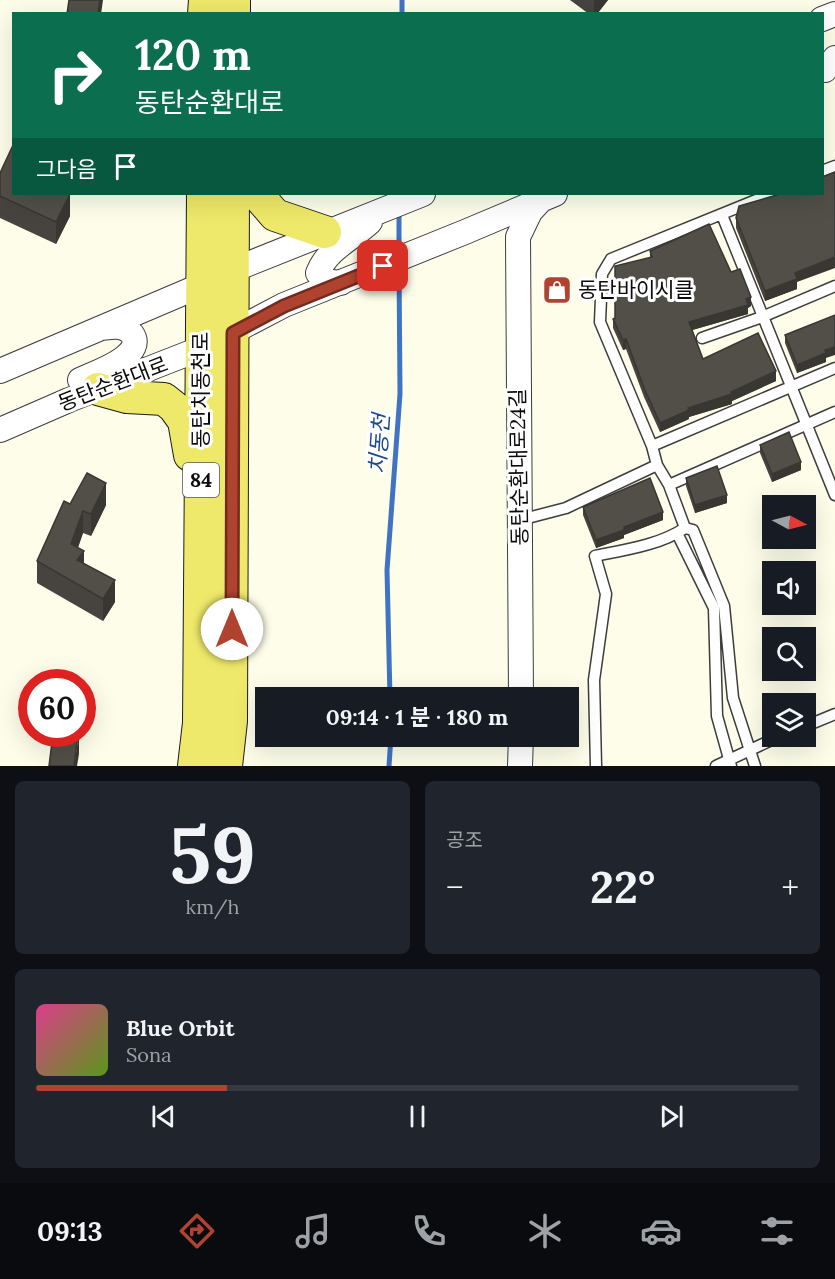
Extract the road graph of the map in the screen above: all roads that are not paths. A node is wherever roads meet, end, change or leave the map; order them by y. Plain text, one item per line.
1 (203, 195) edge
2 (233, 195) edge
3 (259, 195) edge
4 (420, 195) edge
5 (769, 195) edge
6 (549, 196) edge
7 (382, 209) junction
8 (722, 215) junction
9 (474, 229) junction
10 (326, 232) junction
11 (518, 237) junction
12 (233, 270) junction
13 (202, 285) junction
14 (333, 286) junction
15 (835, 286) edge
16 (762, 317) junction
17 (100, 328) junction
18 (233, 333) junction
19 (702, 338) dead end
20 (202, 348) junction
21 (835, 368) edge
22 (0, 371) edge
23 (790, 387) junction
24 (99, 389) junction
25 (69, 400) junction
26 (835, 412) edge
27 (805, 424) junction
28 (0, 430) edge
29 (652, 446) junction
30 (657, 465) junction
31 (201, 466) junction
32 (669, 485) junction
33 (835, 495) edge
34 (520, 520) junction
35 (681, 531) junction
36 (521, 687) edge
37 (835, 714) edge
38 (816, 722) edge
39 (762, 744) edge
40 (521, 747) edge
41 (749, 749) junction
42 (730, 763) edge
43 (194, 766) edge
44 (226, 766) edge
45 (520, 766) edge
46 (596, 766) edge
47 (716, 766) edge
48 (755, 766) edge

1 - 13 main road, 동탄치동천로 / 84
2 - 12 main road, 동탄치동천로 / 84
3 - 10 main road
4 - 7 street
5 - 8 lane
6 - 9 street, 동탄순환대로
6 - 11 street
7 - 10 street
7 - 14 street
8 - 16 lane
8 - 29 lane
9 - 11 street
9 - 14 street, 동탄순환대로
10 - 12 street
11 - 34 street, 동탄순환대로24길
12 - 13 street
12 - 18 main road, 동탄치동천로 / 84
13 - 17 street
13 - 20 main road, 동탄치동천로 / 84
14 - 18 street, 동탄순환대로
15 - 16 lane
16 - 19 lane
16 - 23 lane
17 - 22 street
17 - 25 street
18 - 20 street, 동탄순환대로
18 - 44 main road, 동탄치동천로 / 84
20 - 24 street, 동탄순환대로
20 - 31 main road, 동탄치동천로 / 84
21 - 23 lane
23 - 27 lane
23 - 29 lane
24 - 25 street, 동탄순환대로
24 - 31 main road
25 - 28 street, 동탄순환대로
26 - 27 lane
27 - 32 lane
27 - 33 lane
29 - 30 lane
30 - 32 lane
30 - 34 lane
31 - 43 main road, 동탄치동천로 / 84
32 - 35 lane
34 - 36 street, 동탄순환대로24길
35 - 41 lane
35 - 42 lane
35 - 46 lane
37 - 38 lane
39 - 41 lane
40 - 45 street
41 - 42 lane
41 - 48 lane
42 - 47 lane

